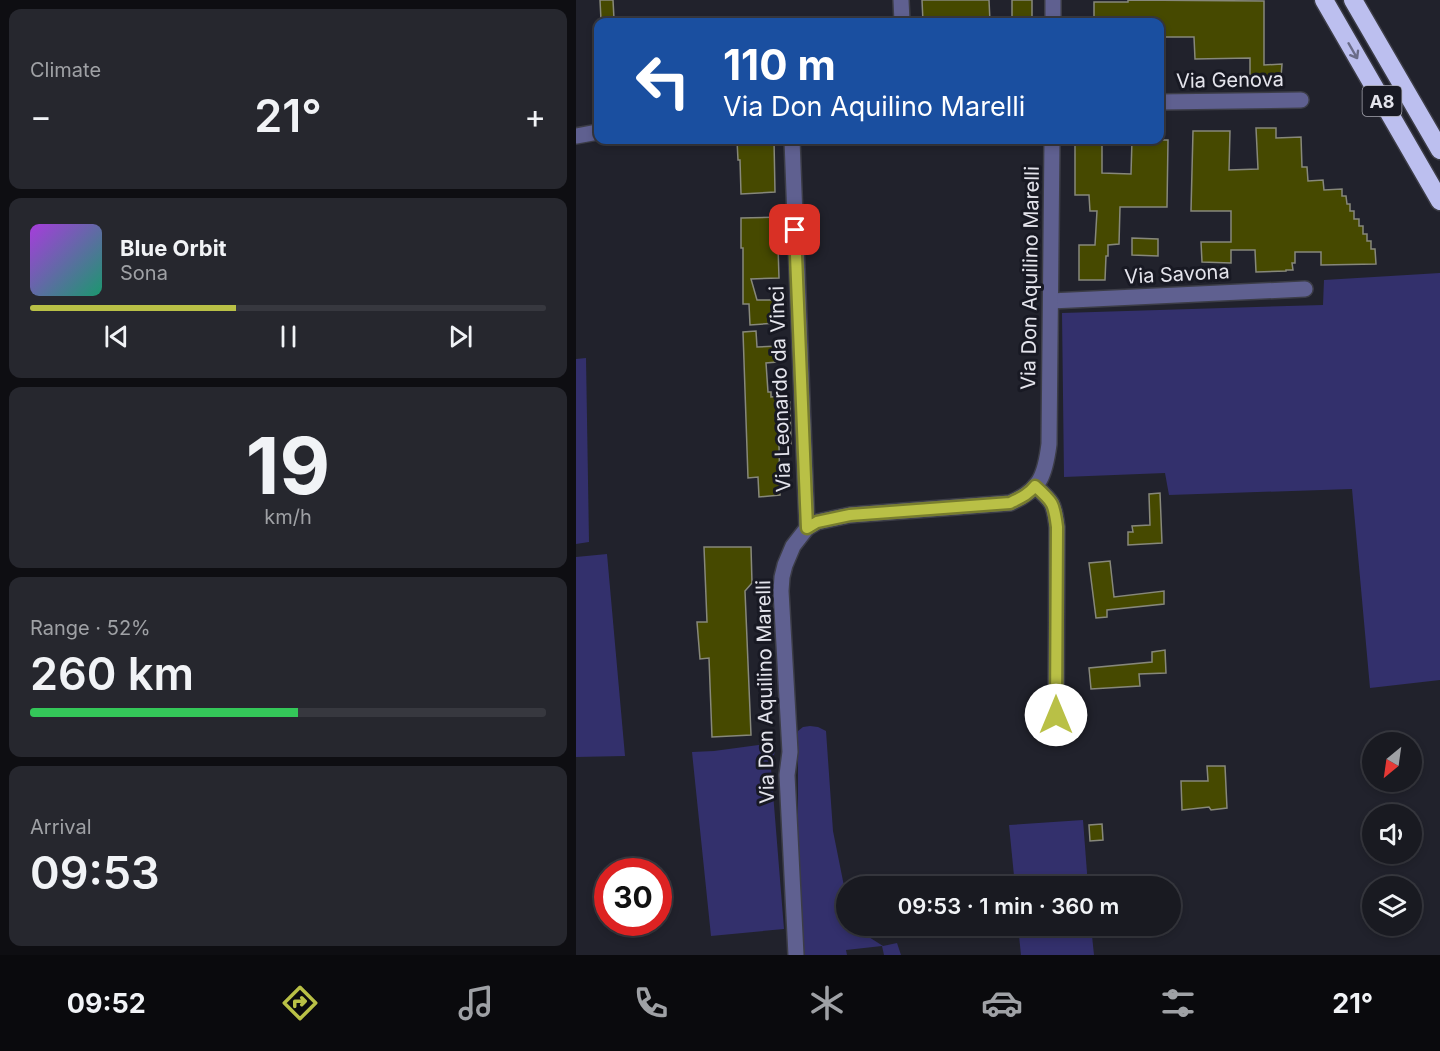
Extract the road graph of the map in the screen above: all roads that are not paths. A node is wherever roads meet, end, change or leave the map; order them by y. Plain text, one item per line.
1 (901, 0) edge
2 (1053, 0) edge
3 (1324, 0) edge
4 (1353, 0) edge
5 (902, 18) edge
6 (1053, 18) edge
7 (1300, 100) dead end
8 (1164, 102) edge
9 (594, 133) edge
10 (576, 136) edge
11 (792, 144) edge
12 (1052, 144) edge
13 (1440, 150) edge
14 (1440, 201) edge
15 (1305, 289) dead end
16 (1051, 301) junction
17 (1035, 486) junction
18 (807, 528) junction
19 (1056, 715) dead end
20 (796, 955) edge

1 - 5 street
2 - 6 street
3 -> 14 highway, A8
4 - 13 highway, A8
7 - 8 street, Via Genova
9 - 10 street
11 - 18 street, Via Leonardo da Vinci
12 - 16 street, Via Don Aquilino Marelli
15 - 16 street, Via Savona
16 - 17 street, Via Don Aquilino Marelli
17 - 18 street
17 - 19 street
18 - 20 street, Via Don Aquilino Marelli

